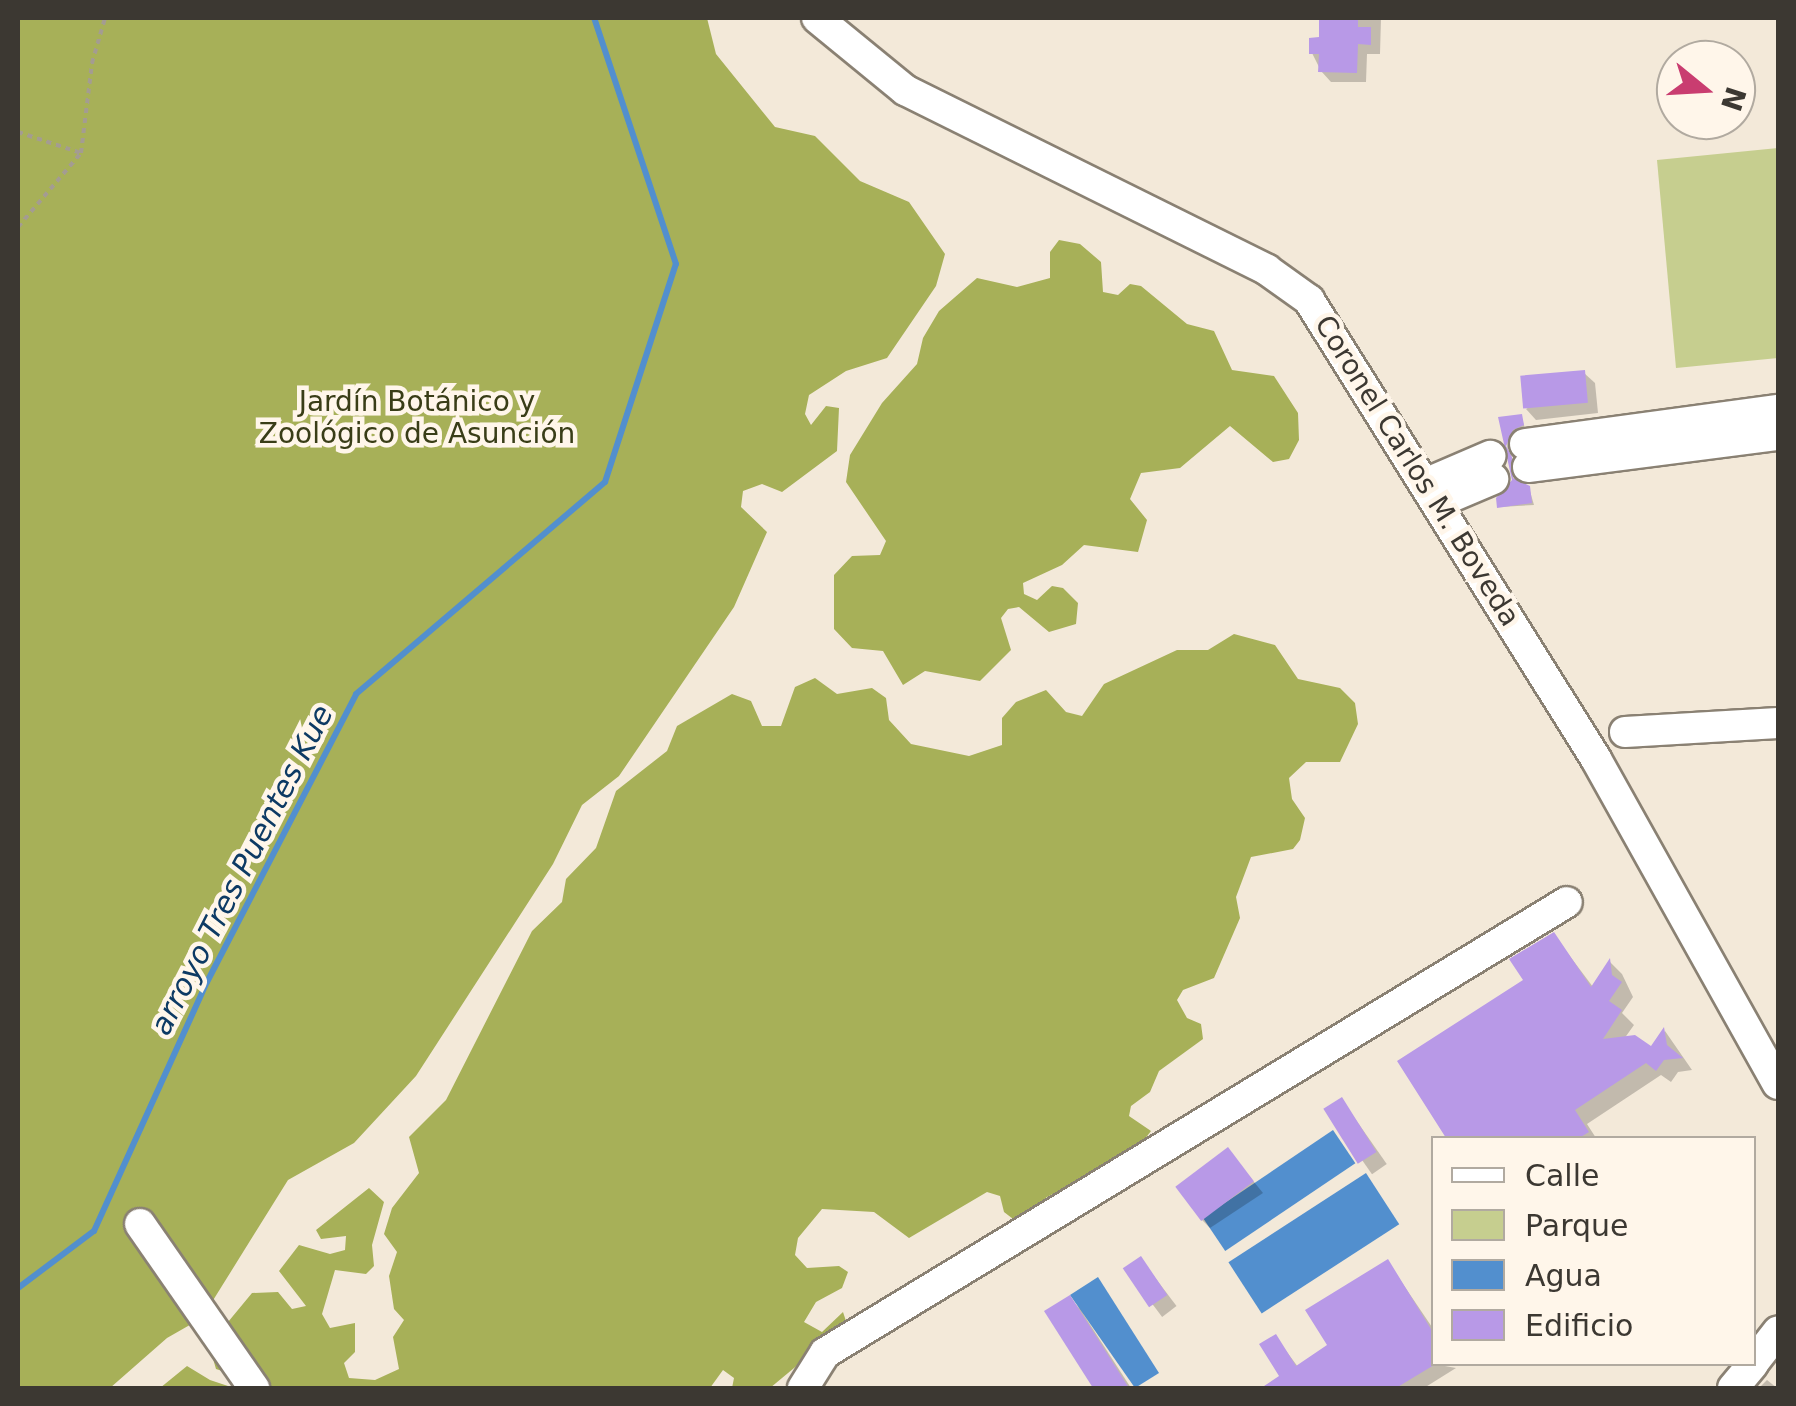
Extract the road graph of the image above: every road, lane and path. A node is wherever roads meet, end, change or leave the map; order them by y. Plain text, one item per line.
1 (105, 18) edge
2 (817, 18) edge
3 (18, 132) edge
4 (81, 153) junction
5 (18, 227) edge
6 (1778, 410) edge
7 (1778, 435) edge
8 (1492, 468) dead end
9 (1433, 493) junction
10 (1778, 723) edge
11 (1625, 732) dead end
12 (1568, 902) dead end
13 (1778, 1084) edge
14 (140, 1224) dead end
15 (1778, 1331) edge
16 (1756, 1359) edge
17 (1751, 1366) edge
18 (254, 1388) edge
19 (803, 1388) edge
20 (1733, 1388) edge

1 - 4 path
2 - 9 street, Coronel Carlos M. Boveda
3 - 4 path
4 - 5 path
6 - 7 street
8 - 9 street
9 - 13 street, Coronel Carlos M. Boveda
10 - 11 street
12 - 19 street
14 - 18 street
15 - 16 street
17 - 20 street

